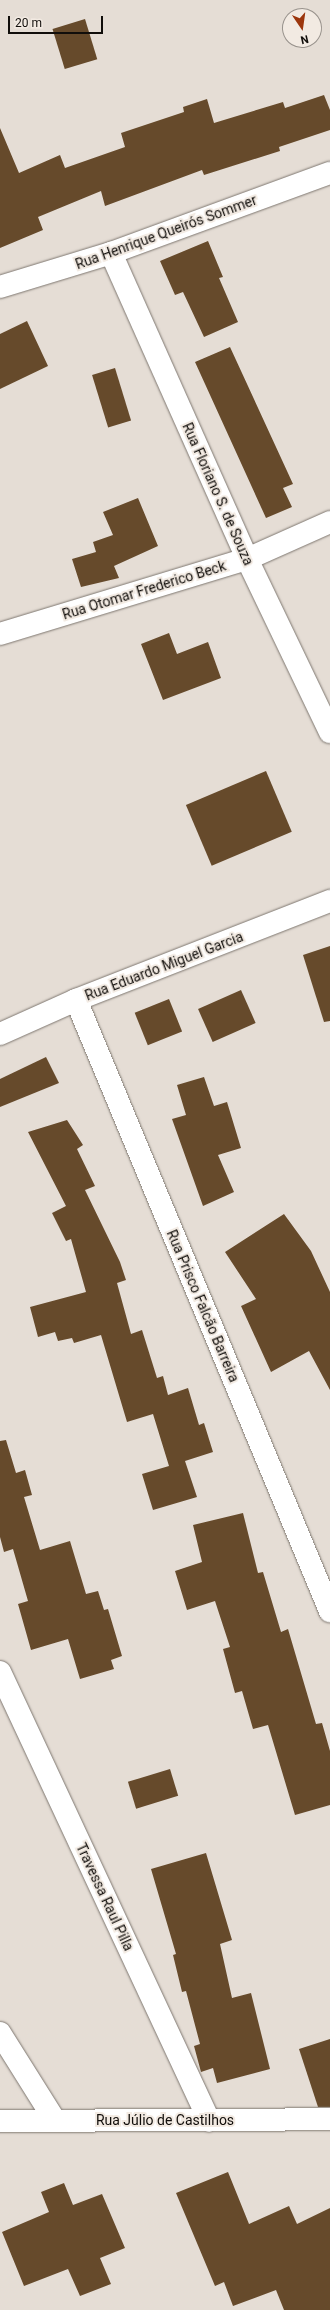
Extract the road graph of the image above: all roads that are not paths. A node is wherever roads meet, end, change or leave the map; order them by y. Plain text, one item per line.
1 (330, 173) edge
2 (111, 253) junction
3 (0, 287) edge
4 (330, 522) edge
5 (246, 559) junction
6 (0, 634) edge
7 (330, 732) edge
8 (330, 901) edge
9 (76, 1000) junction
10 (0, 1034) edge
11 (330, 1611) edge
12 (0, 1672) edge
13 (0, 2033) edge
14 (54, 2119) junction
15 (330, 2119) edge
16 (0, 2121) edge
17 (209, 2121) junction

1 - 2 street, Rua Henrique Queirós Sommer
2 - 3 street, Rua Henrique Queirós Sommer
2 - 5 street, Rua Floriano S. de Souza
4 - 5 street, Rua Otomar Frederico Beck
5 - 6 street, Rua Otomar Frederico Beck
5 - 7 street, Rua Floriano S. de Souza
8 - 9 street, Rua Eduardo Miguel Garcia
9 - 10 street, Rua Eduardo Miguel Garcia
9 - 11 street, Rua Prisco Falcão Barreira
12 - 17 street, Travessa Raul Pilla
13 - 14 street
14 - 16 street, Rua Júlio de Castilhos
14 - 17 street, Rua Júlio de Castilhos
15 - 17 street, Rua Júlio de Castilhos

